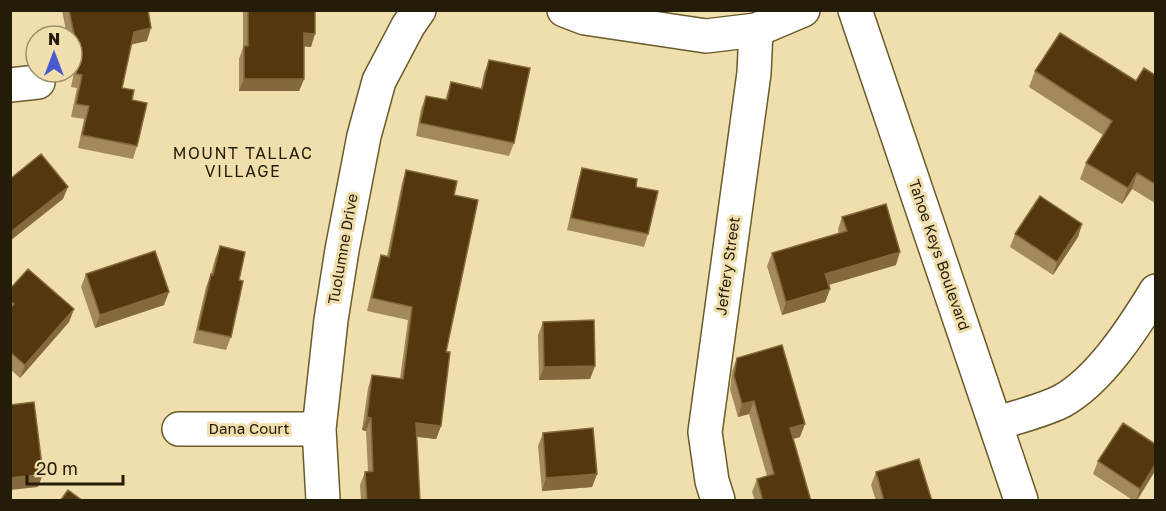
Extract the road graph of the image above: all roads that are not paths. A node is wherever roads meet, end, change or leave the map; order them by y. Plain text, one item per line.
1 (419, 10) edge
2 (564, 10) edge
3 (803, 10) edge
4 (855, 10) edge
5 (756, 30) junction
6 (1155, 291) edge
7 (996, 424) junction
8 (179, 429) dead end
9 (320, 429) junction
10 (323, 501) edge
11 (718, 501) edge
12 (1021, 501) edge

1 - 9 street, Tuolumne Drive
2 - 5 street
3 - 5 street
4 - 7 street, Tahoe Keys Boulevard
5 - 11 street, Jeffery Street
6 - 7 street
7 - 12 street, Tahoe Keys Boulevard
8 - 9 street, Dana Court
9 - 10 street, Tuolumne Drive

